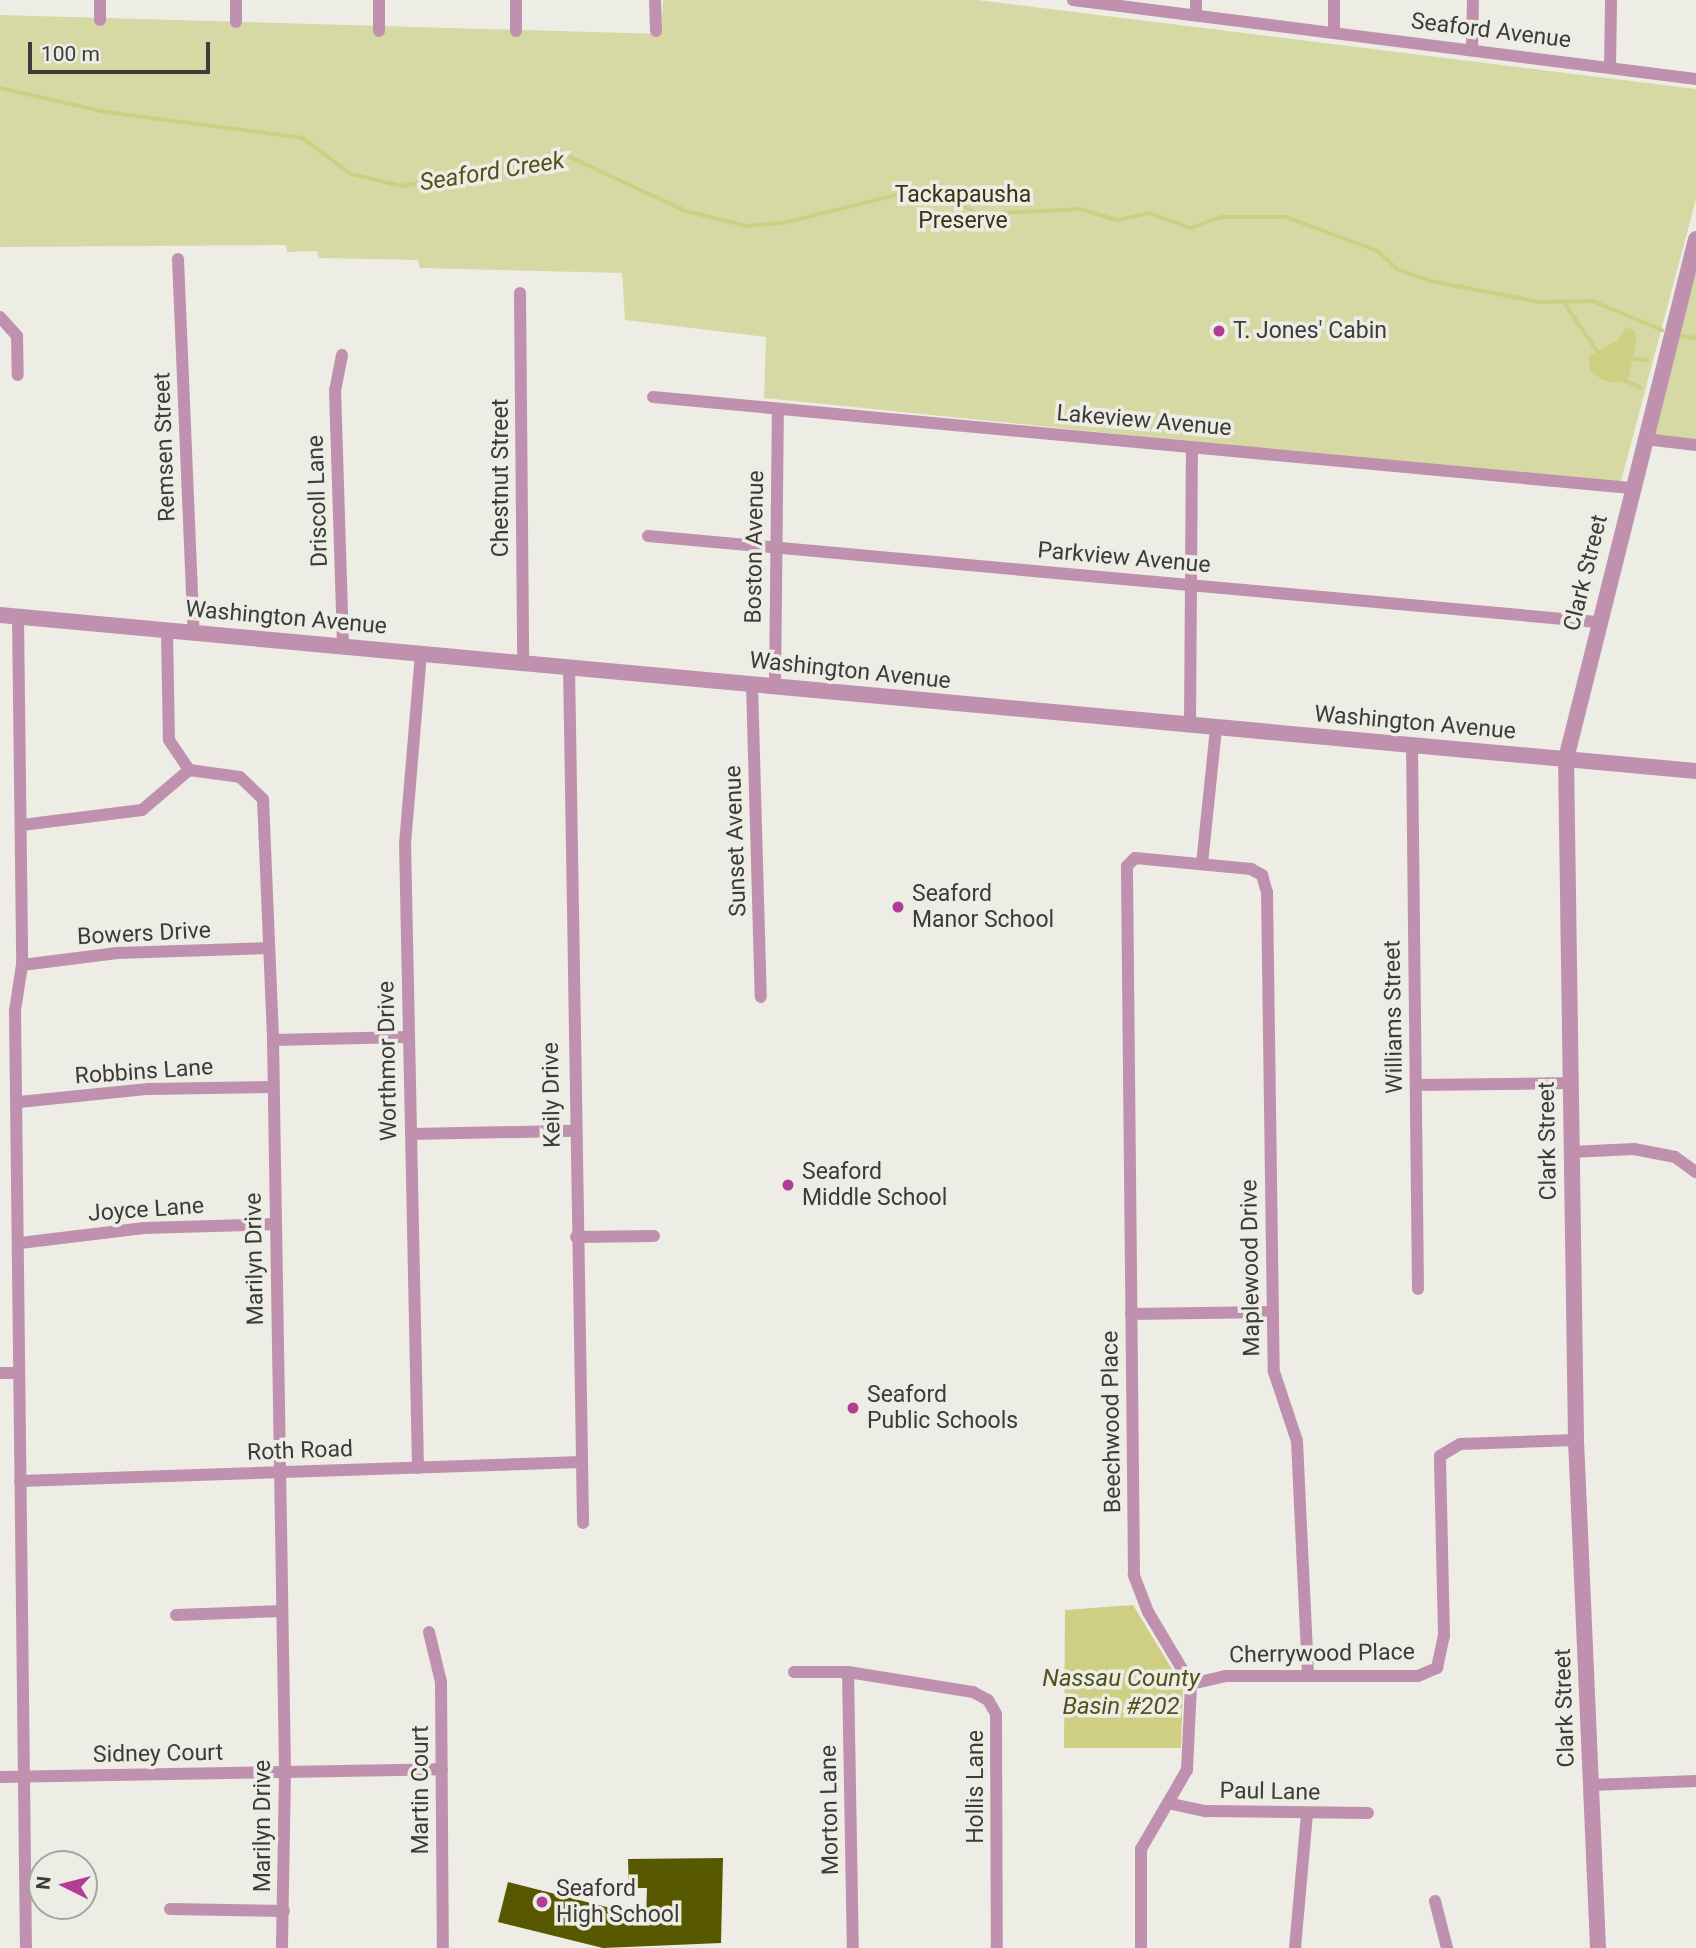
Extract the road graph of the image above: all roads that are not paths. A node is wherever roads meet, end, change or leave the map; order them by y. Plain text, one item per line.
1 (100, 0) edge
2 (236, 0) edge
3 (379, 0) edge
4 (516, 0) edge
5 (655, 0) edge
6 (1073, 0) edge
7 (1196, 0) edge
8 (1334, 0) edge
9 (1473, 0) edge
10 (1611, 0) edge
11 (1196, 15) junction
12 (100, 20) dead end
13 (236, 22) dead end
14 (379, 31) dead end
15 (516, 31) dead end
16 (656, 31) dead end
17 (1334, 33) junction
18 (1472, 50) junction
19 (1610, 67) junction
20 (1696, 79) edge
21 (1696, 239) edge
22 (178, 259) dead end
23 (520, 293) dead end
24 (0, 317) edge
25 (342, 355) dead end
26 (18, 374) dead end
27 (653, 397) dead end
28 (778, 409) junction
29 (1644, 439) junction
30 (1696, 445) edge
31 (1192, 447) junction
32 (1631, 488) junction
33 (648, 536) dead end
34 (776, 548) junction
35 (1190, 585) junction
36 (0, 615) edge
37 (18, 617) junction
38 (1597, 622) junction
39 (167, 630) junction
40 (194, 633) junction
41 (344, 646) junction
42 (421, 654) junction
43 (523, 662) junction
44 (569, 666) junction
45 (752, 684) junction
46 (775, 687) junction
47 (1189, 724) junction
48 (1216, 728) junction
49 (1412, 745) junction
50 (1566, 759) junction
51 (188, 770) junction
52 (1696, 771) edge
53 (22, 825) junction
54 (1202, 864) junction
55 (269, 948) junction
56 (22, 965) junction
57 (761, 997) dead end
58 (408, 1037) junction
59 (273, 1040) junction
60 (1570, 1083) junction
61 (1416, 1085) junction
62 (273, 1087) junction
63 (19, 1102) junction
64 (573, 1131) junction
65 (411, 1135) junction
66 (1571, 1152) junction
67 (1696, 1172) edge
68 (275, 1224) junction
69 (654, 1236) dead end
70 (576, 1237) junction
71 (20, 1243) junction
72 (1418, 1289) dead end
73 (1273, 1312) junction
74 (1131, 1314) junction
75 (0, 1373) edge
76 (19, 1373) junction
77 (1576, 1440) junction
78 (581, 1462) junction
79 (418, 1468) junction
80 (280, 1472) junction
81 (20, 1481) junction
82 (583, 1523) dead end
83 (282, 1611) junction
84 (176, 1615) dead end
85 (429, 1632) dead end
86 (794, 1672) dead end
87 (848, 1672) junction
88 (1308, 1676) junction
89 (1191, 1684) junction
90 (442, 1769) junction
91 (285, 1772) junction
92 (0, 1777) edge
93 (23, 1777) junction
94 (1696, 1781) edge
95 (1591, 1785) junction
96 (1172, 1804) junction
97 (1368, 1813) dead end
98 (1307, 1814) junction
99 (1435, 1901) dead end
100 (170, 1909) dead end
101 (284, 1911) junction
102 (26, 1948) edge
103 (282, 1948) edge
104 (443, 1948) edge
105 (853, 1948) edge
106 (997, 1948) edge
107 (1141, 1948) edge
108 (1295, 1948) edge
109 (1447, 1948) edge
110 (1598, 1948) edge

1 - 12 street
2 - 13 street
3 - 14 street
4 - 15 street
5 - 16 street
6 - 11 street, Seaford Avenue
7 - 11 street
8 - 17 street
9 - 18 street
10 - 19 street
11 - 17 street, Seaford Avenue
17 - 18 street, Seaford Avenue
18 - 19 street, Seaford Avenue
19 - 20 street, Seaford Avenue
21 - 29 street, Clark Street
22 - 40 street, Remsen Street
23 - 43 street, Chestnut Street
24 - 26 street
25 - 41 street, Driscoll Lane
27 - 28 street, Lakeview Avenue
28 - 31 street, Lakeview Avenue
28 - 34 street, Boston Avenue
29 - 30 street
29 - 32 street, Clark Street
31 - 32 street, Lakeview Avenue
31 - 35 street
32 - 38 street, Clark Street
33 - 34 street, Parkview Avenue
34 - 35 street, Parkview Avenue
34 - 46 street, Boston Avenue
35 - 38 street, Parkview Avenue
35 - 47 street
36 - 37 street, Washington Avenue
37 - 39 street, Washington Avenue
37 - 53 street
38 - 50 street, Clark Street
39 - 40 street, Washington Avenue
39 - 51 street
40 - 41 street, Washington Avenue
41 - 42 street, Washington Avenue
42 - 43 street, Washington Avenue
42 - 58 street, Worthmor Drive
43 - 44 street, Washington Avenue
44 - 45 street, Washington Avenue
44 - 64 street, Keily Drive
45 - 46 street, Washington Avenue
45 - 57 street, Sunset Avenue
46 - 47 street, Washington Avenue
47 - 48 street, Washington Avenue
48 - 49 street, Washington Avenue
48 - 54 street
49 - 50 street, Washington Avenue
49 - 61 street, Williams Street
50 - 52 street, Washington Avenue
50 - 60 street, Clark Street
51 - 53 street
51 - 55 street, Marilyn Drive
53 - 56 street
54 - 73 street, Maplewood Drive
54 - 74 street, Beechwood Place
55 - 56 street, Bowers Drive
55 - 59 street, Marilyn Drive
56 - 63 street
58 - 59 street
58 - 65 street, Worthmor Drive
59 - 62 street, Marilyn Drive
60 - 61 street
60 - 66 street, Clark Street
61 - 72 street, Williams Street
62 - 63 street, Robbins Lane
62 - 68 street, Marilyn Drive
63 - 71 street
64 - 65 street
64 - 70 street, Keily Drive
65 - 79 street, Worthmor Drive
66 - 67 street
66 - 77 street, Clark Street
68 - 71 street, Joyce Lane
68 - 80 street, Marilyn Drive
69 - 70 street
70 - 78 street, Keily Drive
71 - 76 street
73 - 74 street
73 - 88 street, Maplewood Drive
74 - 89 street, Beechwood Place
75 - 76 street
76 - 81 street
77 - 88 street, Cherrywood Place
77 - 95 street, Clark Street
78 - 79 street, Roth Road
78 - 82 street, Keily Drive
79 - 80 street, Roth Road
80 - 81 street, Roth Road
80 - 83 street, Marilyn Drive
81 - 93 street
83 - 84 street
83 - 91 street, Marilyn Drive
85 - 90 street, Martin Court
86 - 87 street, Hollis Lane
87 - 105 street, Morton Lane
87 - 106 street, Hollis Lane
88 - 89 street, Cherrywood Place
89 - 96 street
90 - 91 street, Sidney Court
90 - 104 street, Martin Court
91 - 93 street, Sidney Court
91 - 101 street, Marilyn Drive
92 - 93 street, Sidney Court
93 - 102 street
94 - 95 street
95 - 110 street, Clark Street
96 - 98 street, Paul Lane
96 - 107 street
97 - 98 street, Paul Lane
98 - 108 street
99 - 109 street
100 - 101 street
101 - 103 street, Marilyn Drive

